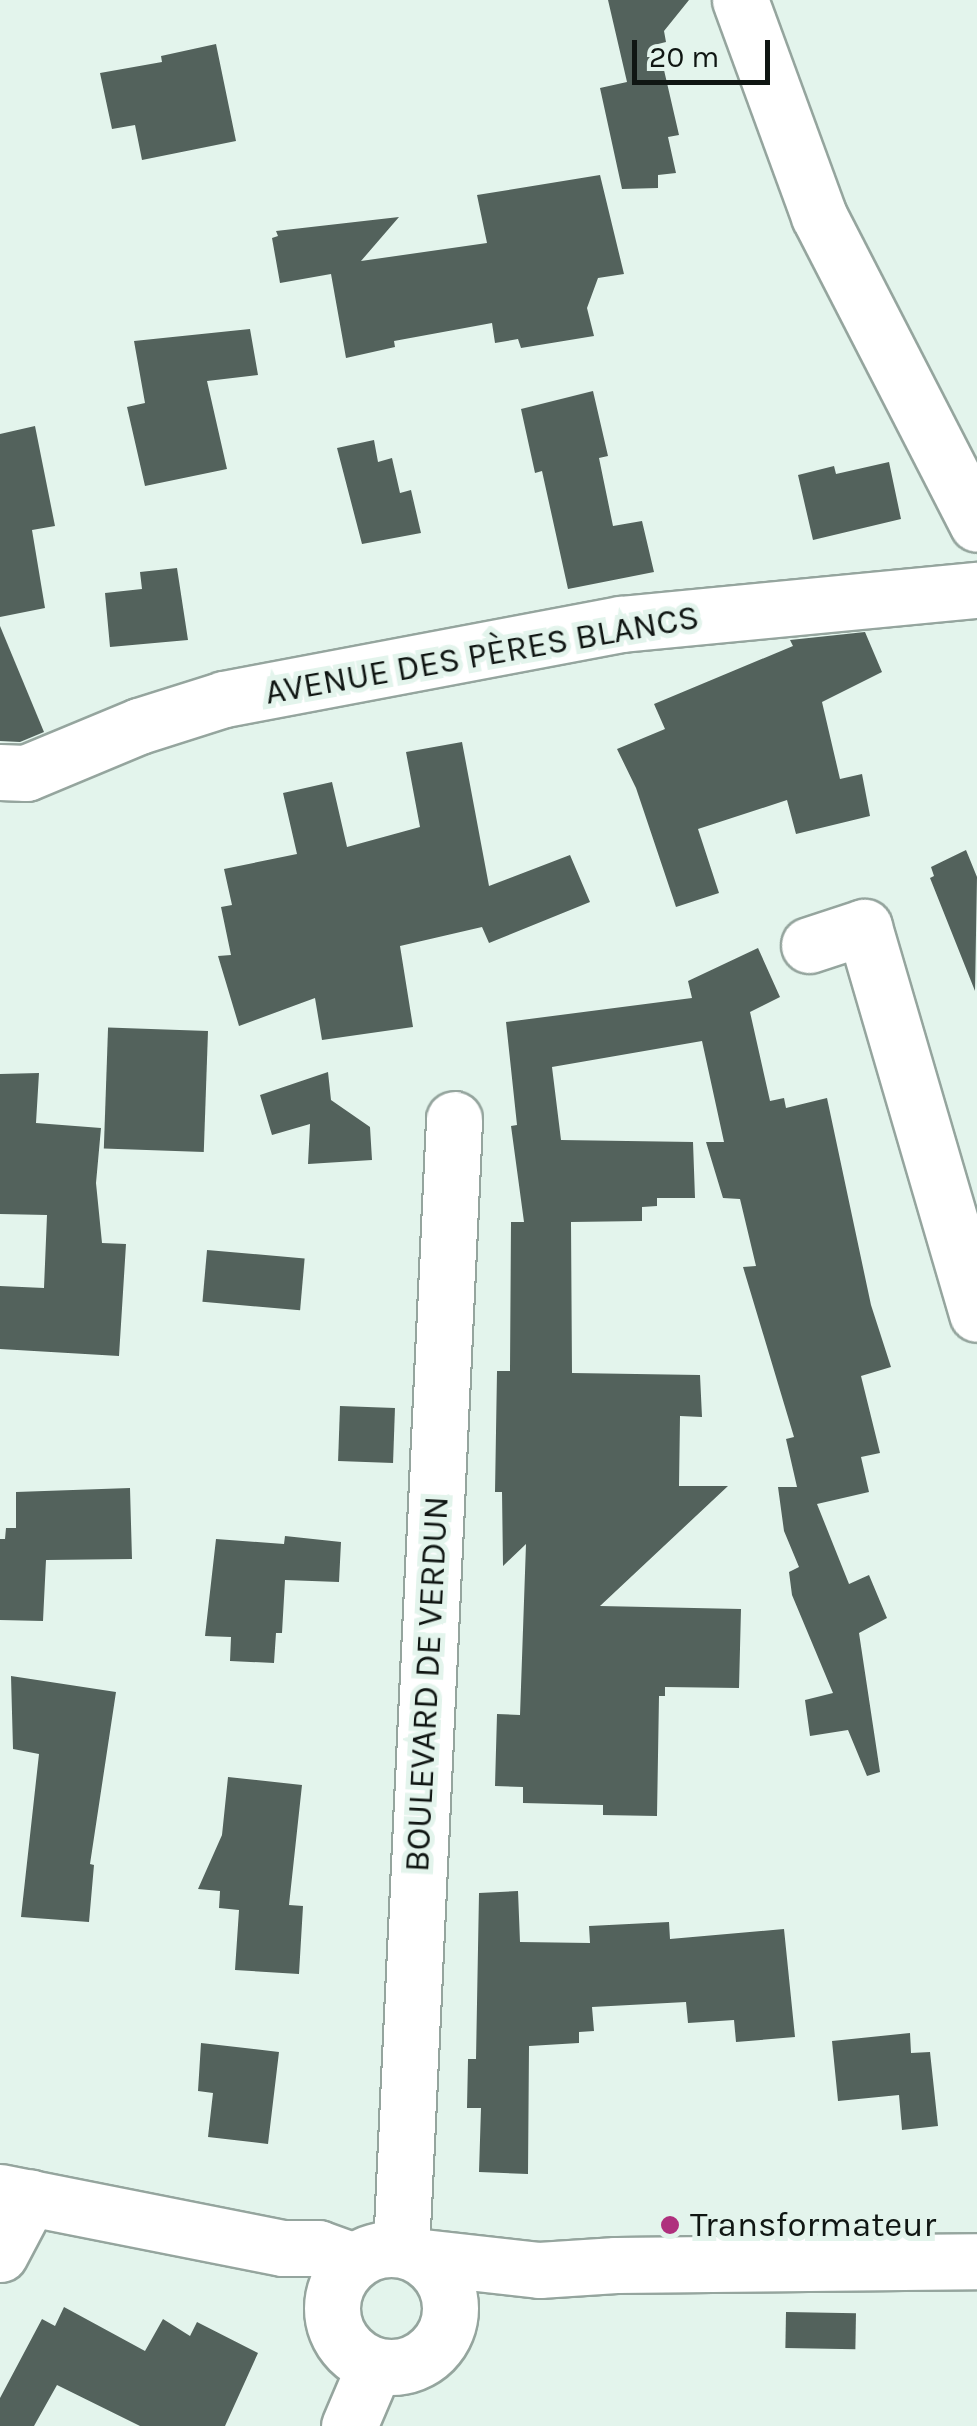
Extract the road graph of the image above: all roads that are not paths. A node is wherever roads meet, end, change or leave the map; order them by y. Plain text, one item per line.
1 (740, 0) edge
2 (977, 524) edge
3 (977, 590) edge
4 (0, 772) edge
5 (809, 945) dead end
6 (454, 1119) dead end
7 (977, 1314) edge
8 (15, 2194) edge
9 (283, 2248) junction
10 (0, 2254) edge
11 (392, 2256) junction
12 (977, 2262) edge
13 (538, 2270) junction
14 (331, 2313) junction
15 (450, 2321) junction
16 (375, 2365) junction
17 (349, 2426) edge

1 - 2 street
3 - 4 street, AVENUE DES PÈRES BLANCS
5 - 7 street
6 - 11 street, BOULEVARD DE VERDUN
8 - 9 street
8 - 10 street
9 - 11 street
9 - 14 street
11 - 13 street
11 - 14 street
11 - 15 street
12 - 13 street
13 - 15 street
14 - 16 street
15 - 16 street
16 - 17 street

